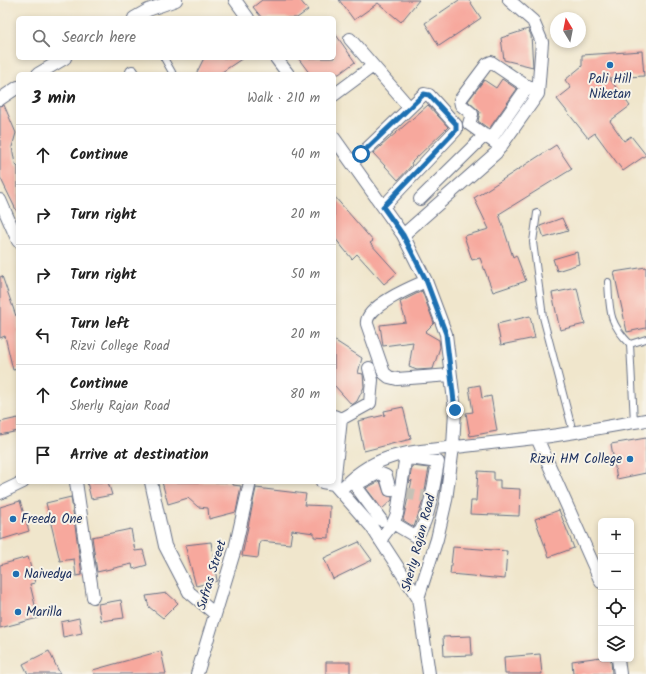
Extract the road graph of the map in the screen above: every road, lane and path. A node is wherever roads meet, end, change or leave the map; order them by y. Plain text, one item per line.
1 (176, 0) edge
2 (235, 0) edge
3 (509, 0) edge
4 (141, 12) edge
5 (247, 16) edge
6 (350, 39) dead end
7 (62, 60) edge
8 (165, 60) edge
9 (278, 60) edge
10 (373, 66) junction
11 (41, 72) edge
12 (173, 72) edge
13 (286, 72) edge
14 (528, 86) junction
15 (16, 87) edge
16 (336, 94) edge
17 (538, 94) junction
18 (0, 99) edge
19 (409, 107) junction
20 (488, 137) junction
21 (336, 141) edge
22 (501, 147) junction
23 (352, 163) junction
24 (420, 199) dead end
25 (0, 200) edge
26 (383, 207) junction
27 (537, 213) dead end
28 (403, 235) junction
29 (16, 236) edge
30 (426, 280) junction
31 (608, 282) dead end
32 (646, 339) edge
33 (630, 344) junction
34 (369, 368) dead end
35 (450, 374) junction
36 (337, 417) edge
37 (640, 421) edge
38 (573, 432) junction
39 (537, 438) junction
40 (453, 447) junction
41 (438, 462) junction
42 (451, 463) junction
43 (336, 482) edge
44 (342, 482) junction
45 (19, 484) edge
46 (76, 484) edge
47 (152, 484) edge
48 (250, 484) edge
49 (398, 492) junction
50 (0, 493) edge
51 (429, 498) junction
52 (446, 500) junction
53 (393, 523) junction
54 (419, 533) junction
55 (438, 539) junction
56 (380, 540) junction
57 (598, 575) edge
58 (93, 597) dead end
59 (418, 598) junction
60 (215, 614) junction
61 (618, 662) edge
62 (197, 674) edge
63 (429, 674) edge
64 (620, 674) edge

1 - 4 street
2 - 5 street
3 - 17 street
6 - 10 street
7 - 11 street
8 - 12 lane
9 - 13 street
10 - 16 street
10 - 19 street
14 - 17 street
14 - 20 street
14 - 20 street
15 - 18 street
17 - 22 street
19 - 23 street
19 - 26 street
20 - 22 street
20 - 24 street
21 - 23 street, Sherly Rajan Road
22 - 28 street
23 - 26 street, Sherly Rajan Road
25 - 29 street
26 - 28 street, Sherly Rajan Road
27 - 38 lane
28 - 30 street, Sherly Rajan Road
30 - 35 street, Sherly Rajan Road
30 - 35 street
31 - 33 lane
32 - 33 lane
33 - 37 lane
34 - 36 street
35 - 40 street, Sherly Rajan Road
36 - 44 street
37 - 38 street
38 - 39 street
39 - 40 street
39 - 57 street
40 - 42 street, Sherly Rajan Road
40 - 44 street
41 - 42 street
41 - 49 street
41 - 51 street
42 - 52 street, Sherly Rajan Road
43 - 44 street
44 - 49 street
44 - 56 street
45 - 50 street
46 - 58 street
47 - 60 street
48 - 60 street, Sufras Street
49 - 53 street
51 - 52 street
51 - 54 street
52 - 55 street, Sherly Rajan Road
53 - 54 street
53 - 56 street
54 - 55 street
55 - 59 street, Sherly Rajan Road
56 - 59 street
59 - 63 street, Sherly Rajan Road
60 - 62 street, Sufras Street
61 - 64 street

